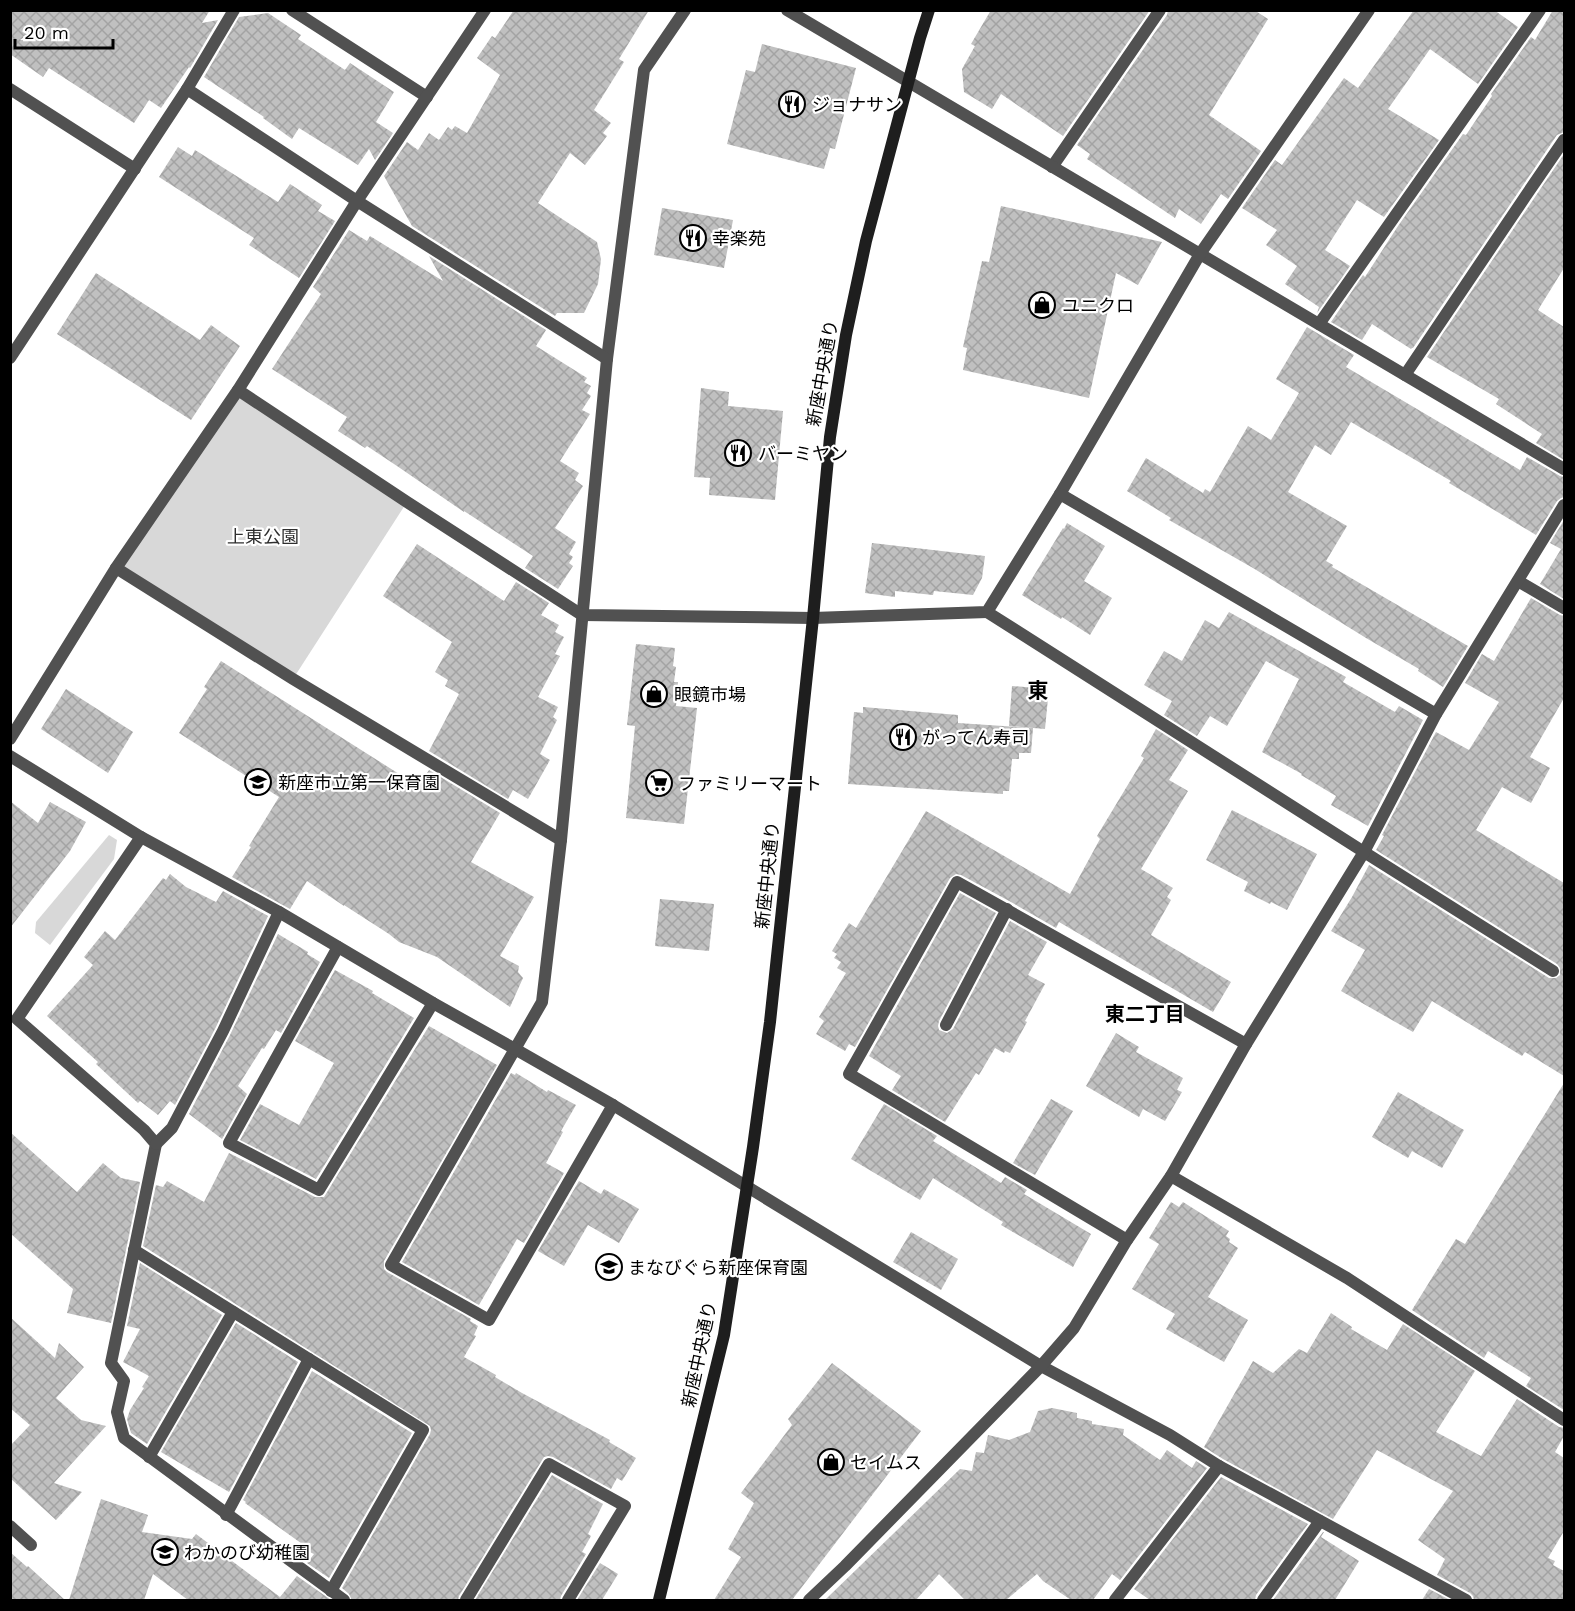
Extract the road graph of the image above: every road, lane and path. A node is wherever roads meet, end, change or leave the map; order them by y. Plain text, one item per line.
1 (234, 10) edge
2 (292, 10) edge
3 (485, 10) edge
4 (685, 10) edge
5 (787, 10) edge
6 (929, 10) edge
7 (1160, 10) edge
8 (1369, 10) edge
9 (1540, 10) edge
10 (908, 82) junction
11 (10, 89) edge
12 (187, 89) junction
13 (427, 97) junction
14 (1564, 140) edge
15 (1052, 167) junction
16 (135, 169) junction
17 (357, 201) junction
18 (1200, 254) junction
19 (1319, 324) junction
20 (10, 358) edge
21 (608, 359) junction
22 (1405, 375) junction
23 (238, 390) junction
24 (1564, 469) edge
25 (1060, 494) junction
26 (1564, 505) edge
27 (116, 568) junction
28 (1518, 581) junction
29 (1564, 608) edge
30 (987, 612) junction
31 (582, 615) junction
32 (813, 618) junction
33 (1436, 714) junction
34 (10, 739) edge
35 (10, 756) edge
36 (141, 837) junction
37 (561, 840) junction
38 (1364, 852) junction
39 (1006, 909) junction
40 (279, 912) junction
41 (338, 947) junction
42 (1553, 971) dead end
43 (433, 1003) junction
44 (946, 1025) dead end
45 (1246, 1044) junction
46 (515, 1049) junction
47 (613, 1105) junction
48 (156, 1144) junction
49 (1171, 1176) junction
50 (747, 1187) junction
51 (1127, 1240) junction
52 (134, 1250) junction
53 (232, 1312) junction
54 (309, 1359) junction
55 (1041, 1366) junction
56 (1564, 1420) edge
57 (149, 1457) junction
58 (1219, 1466) junction
59 (226, 1515) junction
60 (1320, 1521) junction
61 (10, 1526) edge
62 (31, 1545) dead end
63 (331, 1591) junction
64 (344, 1600) edge
65 (466, 1600) edge
66 (568, 1600) edge
67 (659, 1600) edge
68 (809, 1600) edge
69 (1115, 1600) edge
70 (1263, 1600) edge
71 (1466, 1600) edge

1 - 12 street
2 - 13 street
3 - 13 street
4 - 21 street
5 - 10 street
6 - 10 street, 新座中央通り
7 - 15 street
8 - 18 street
9 - 19 street
10 - 15 street
10 - 32 street, 新座中央通り
11 - 16 street
12 - 16 street
12 - 17 street
13 - 17 street
14 - 22 street
15 - 18 street
16 - 20 street
17 - 21 street
17 - 23 street
18 - 19 street
18 - 25 street
19 - 22 street
21 - 31 street
22 - 24 street
23 - 27 street
23 - 31 street
25 - 30 street
25 - 33 street
26 - 28 street
27 - 34 street
27 - 37 street
28 - 29 street
28 - 33 street
30 - 32 street
30 - 38 street
31 - 32 street
31 - 37 street
32 - 50 street, 新座中央通り
33 - 38 street
35 - 36 street
36 - 40 street
36 - 48 street
37 - 46 street
38 - 42 street
38 - 45 street
39 - 44 street
39 - 45 street
39 - 51 street
40 - 41 street
40 - 48 street
41 - 43 street
41 - 43 street
43 - 46 street
45 - 49 street
46 - 47 street
46 - 47 street
47 - 50 street
48 - 52 street
49 - 51 street
49 - 56 street
50 - 55 street
50 - 67 street, 新座中央通り
51 - 55 street
52 - 53 street
52 - 57 street
53 - 54 street
53 - 57 street
54 - 59 street
54 - 63 street
55 - 58 street
55 - 68 street
57 - 59 street
58 - 60 street
58 - 69 street
59 - 63 street
60 - 70 street
60 - 71 street
61 - 62 street
63 - 64 street
65 - 66 street

